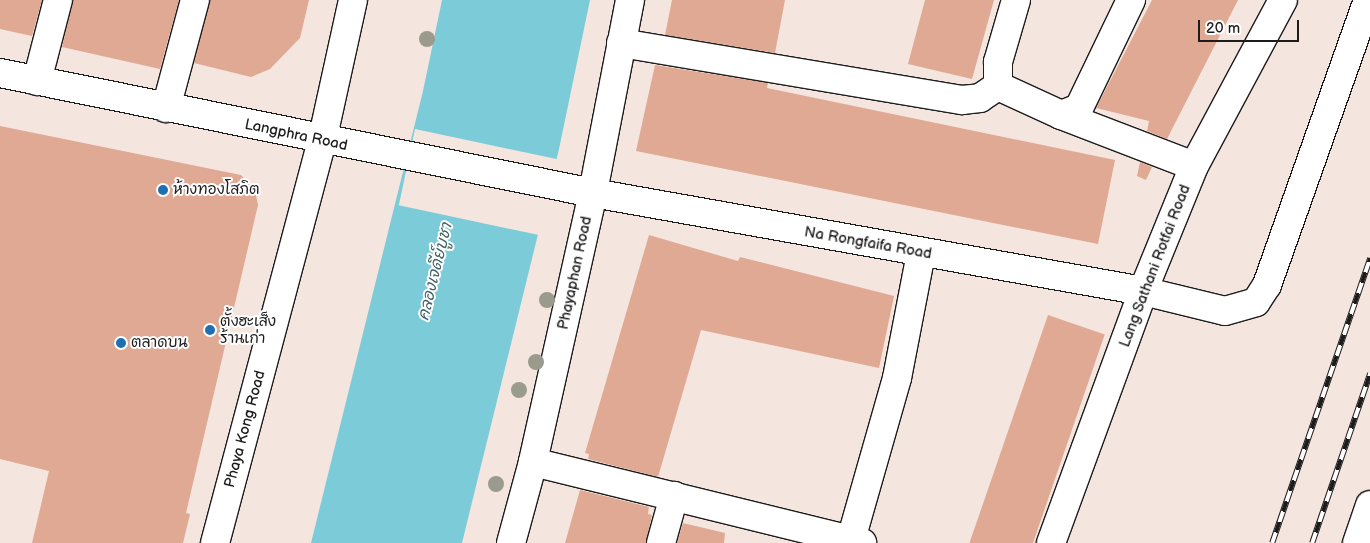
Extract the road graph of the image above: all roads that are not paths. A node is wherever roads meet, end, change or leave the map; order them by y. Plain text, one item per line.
1 (58, 0) edge
2 (195, 0) edge
3 (353, 0) edge
4 (630, 0) edge
5 (1016, 0) edge
6 (1131, 0) edge
7 (1282, 0) edge
8 (1368, 0) edge
9 (621, 43) junction
10 (0, 73) edge
11 (37, 81) junction
12 (998, 86) junction
13 (166, 108) junction
14 (1061, 115) junction
15 (322, 141) junction
16 (1194, 166) junction
17 (593, 193) junction
18 (921, 253) junction
19 (1143, 291) junction
20 (533, 462) junction
21 (674, 496) junction
22 (1370, 505) edge
23 (854, 542) edge
24 (215, 543) edge
25 (511, 543) edge
26 (661, 543) edge
27 (1051, 543) edge
28 (1357, 543) edge

1 - 11 street
2 - 13 street
3 - 15 street, Phaya Kong Road
4 - 9 street, Phayaphan Road
5 - 12 street
6 - 14 street
7 - 16 street, Lang Sathani Rotfai Road
8 - 19 street, Na Rongfaifa Road
9 - 12 street
9 - 17 street, Phayaphan Road
10 - 11 street, Langphra Road
11 - 13 street, Langphra Road
12 - 14 street
13 - 15 street, Langphra Road
14 - 16 street
15 - 17 street, Langphra Road
15 - 24 street, Phaya Kong Road
16 - 19 street, Lang Sathani Rotfai Road
17 - 18 street, Na Rongfaifa Road
17 - 20 street, Phayaphan Road
18 - 19 street, Na Rongfaifa Road
18 - 23 street
19 - 27 street, Lang Sathani Rotfai Road
20 - 21 street
20 - 25 street, Phayaphan Road
21 - 23 street
21 - 26 street
22 - 28 street

